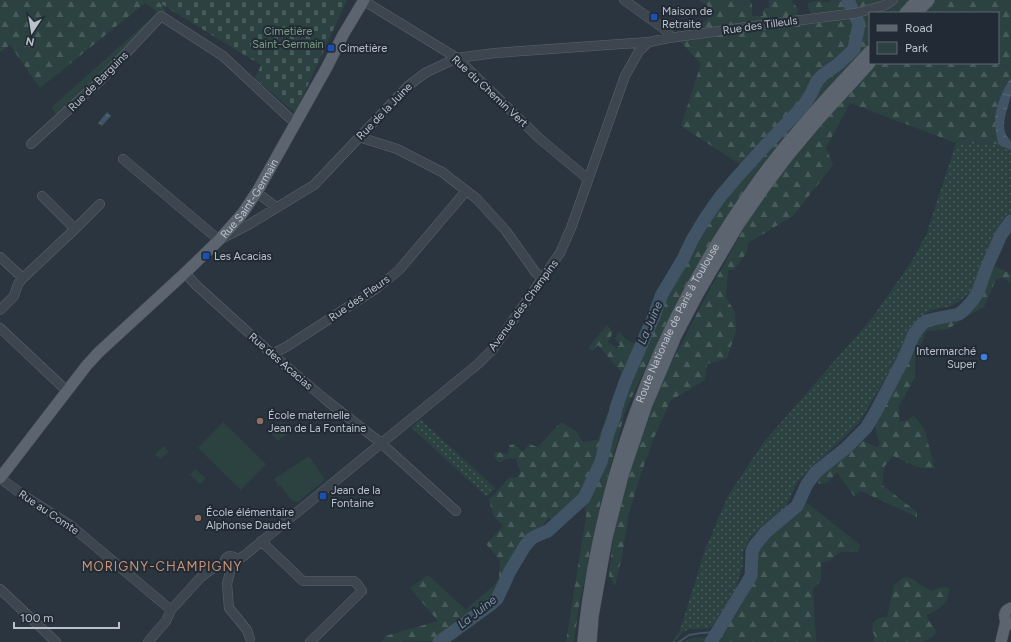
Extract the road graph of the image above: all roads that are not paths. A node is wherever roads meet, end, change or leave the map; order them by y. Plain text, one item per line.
1 (364, 0) edge
2 (624, 0) edge
3 (892, 0) edge
4 (917, 0) edge
5 (929, 0) edge
6 (906, 12) edge
7 (918, 12) edge
8 (669, 38) junction
9 (649, 42) junction
10 (869, 52) edge
11 (457, 58) junction
12 (869, 64) edge
13 (295, 123) junction
14 (359, 138) junction
15 (31, 144) dead end
16 (124, 159) dead end
17 (588, 179) junction
18 (466, 191) junction
19 (256, 192) junction
20 (42, 196) dead end
21 (100, 204) dead end
22 (276, 207) junction
23 (76, 229) junction
24 (219, 240) junction
25 (0, 257) edge
26 (185, 273) junction
27 (23, 278) junction
28 (542, 278) junction
29 (0, 310) edge
30 (0, 328) edge
31 (272, 354) junction
32 (67, 391) junction
33 (382, 443) junction
34 (0, 478) edge
35 (456, 511) dead end
36 (261, 541) junction
37 (231, 565) junction
38 (0, 589) edge
39 (1011, 607) edge
40 (171, 610) junction
41 (1009, 624) edge
42 (250, 639) dead end
43 (56, 642) edge
44 (148, 642) edge
45 (310, 642) edge
46 (583, 642) edge
47 (591, 642) edge
48 (1002, 642) edge

1 - 11 street, Rue du Chemin Vert
1 - 13 main road, Rue Saint-Germain
2 - 8 street
3 - 8 street, Rue des Tilleuls
4 - 6 main road
5 - 7 main road
8 - 9 street
9 - 11 street, Rue de la Juine
9 - 17 street, Avenue des Champins
10 - 46 main road, Route Nationale de Paris à Toulouse
11 - 14 street, Rue de la Juine
11 - 17 street, Rue du Chemin Vert
12 - 47 main road, Route Nationale de Paris à Toulouse
13 - 15 street, Rue de Barguins
13 - 19 main road, Rue Saint-Germain
14 - 18 street
14 - 22 street, Rue de la Juine
16 - 24 street
17 - 28 street, Avenue des Champins
18 - 28 street
18 - 31 street, Rue des Fleurs
19 - 22 street
19 - 24 main road, Rue Saint-Germain
20 - 23 street
21 - 23 street
22 - 24 street, Rue de la Juine
23 - 27 street
24 - 26 main road, Rue Saint-Germain
25 - 27 street
26 - 31 street, Rue des Acacias
26 - 32 main road, Rue Saint-Germain
27 - 29 street
28 - 33 street, Avenue des Champins
30 - 32 street
31 - 33 street, Rue des Acacias
32 - 34 main road, Rue Saint-Germain
33 - 35 street, Rue des Acacias
33 - 36 street, Avenue des Champins
34 - 40 street, Rue au Comte
36 - 37 street, Avenue des Champins
36 - 45 street
37 - 40 street, Avenue des Champins
37 - 42 street
38 - 43 street
39 - 41 main road
40 - 44 street, Avenue des Champins
41 - 48 main road

